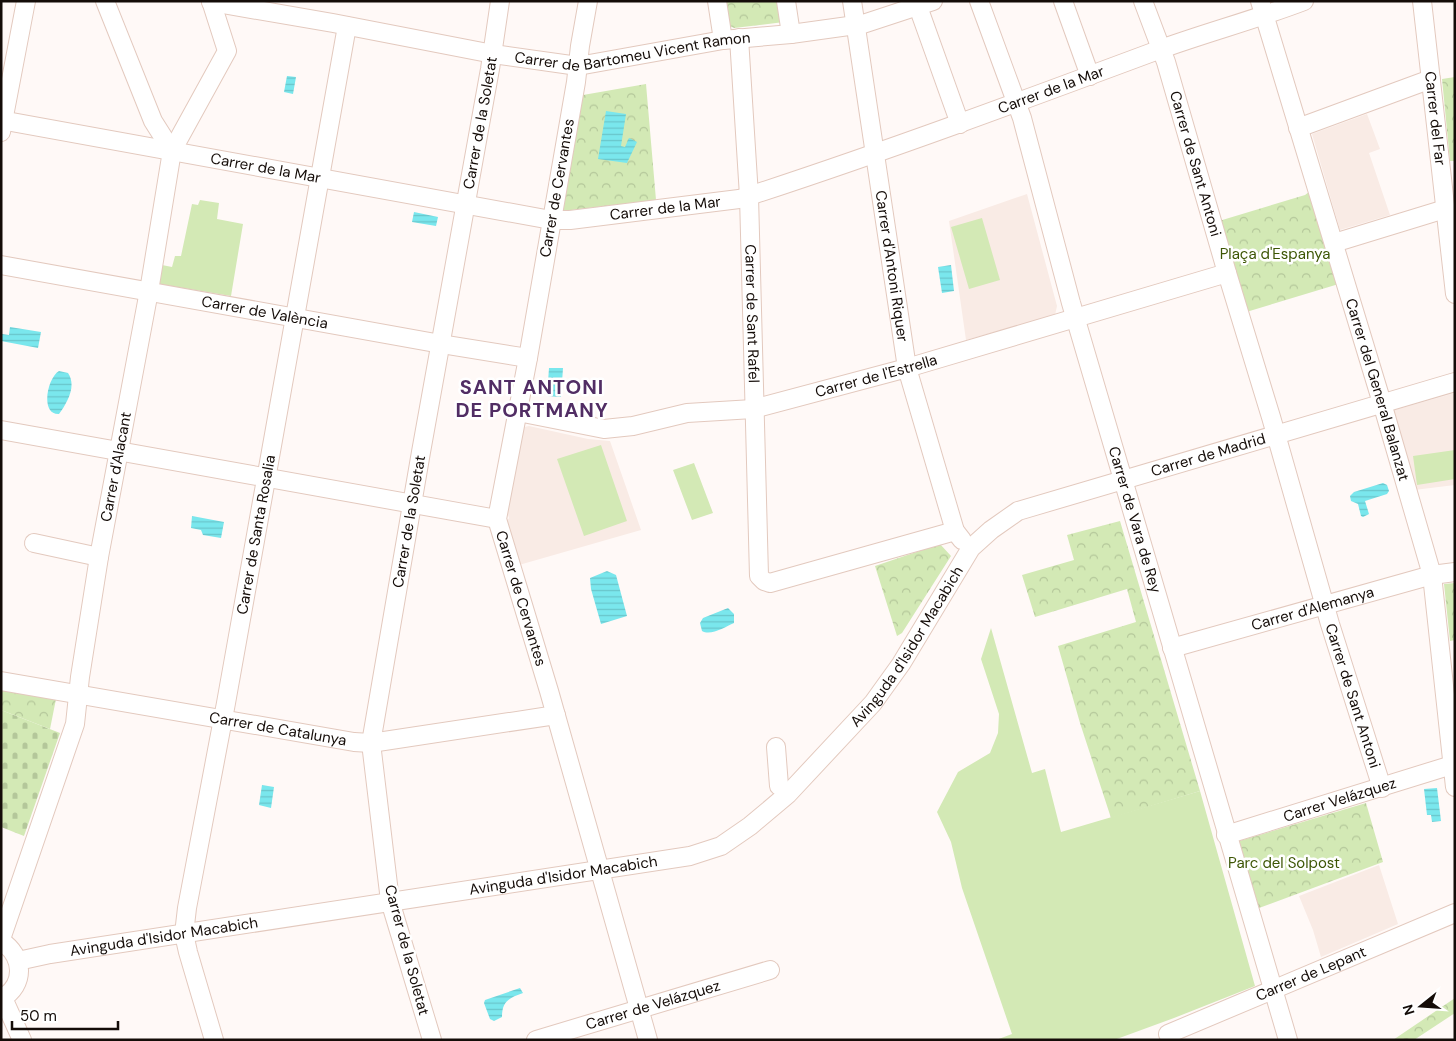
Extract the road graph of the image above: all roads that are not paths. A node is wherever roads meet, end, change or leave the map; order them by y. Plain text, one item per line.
1 (26, 1) edge
2 (105, 1) edge
3 (500, 1) edge
4 (588, 1) edge
5 (717, 1) edge
6 (786, 1) edge
7 (852, 1) edge
8 (979, 1) edge
9 (1063, 1) edge
10 (1143, 1) edge
11 (1304, 1) edge
12 (1422, 1) edge
13 (211, 2) edge
14 (922, 3) edge
15 (1262, 8) edge
16 (856, 25) junction
17 (347, 26) junction
18 (791, 34) junction
19 (731, 39) junction
20 (1160, 49) junction
21 (493, 54) junction
22 (578, 66) junction
23 (1090, 76) junction
24 (1431, 79) junction
25 (1017, 102) junction
26 (2, 124) edge
27 (960, 124) junction
28 (1298, 128) junction
29 (172, 151) junction
30 (875, 154) junction
31 (320, 178) junction
32 (749, 196) junction
33 (466, 204) junction
34 (1445, 209) junction
35 (551, 220) junction
36 (1334, 243) junction
37 (1, 265) edge
38 (1227, 273) junction
39 (149, 291) junction
40 (1455, 294) edge
41 (296, 317) junction
42 (1076, 318) junction
43 (441, 344) junction
44 (528, 358) junction
45 (907, 368) junction
46 (1455, 382) edge
47 (1382, 403) junction
48 (754, 409) junction
49 (518, 412) junction
50 (1, 430) edge
51 (1276, 434) junction
52 (119, 452) junction
53 (266, 478) junction
54 (1123, 480) junction
55 (412, 505) junction
56 (497, 519) junction
57 (955, 531) junction
58 (34, 544) dead end
59 (971, 548) junction
60 (99, 558) junction
61 (1455, 572) edge
62 (1432, 575) junction
63 (1325, 605) junction
64 (1172, 648) junction
65 (1, 681) edge
66 (79, 694) junction
67 (556, 716) junction
68 (223, 720) junction
69 (370, 743) junction
70 (776, 748) dead end
71 (1452, 765) junction
72 (779, 786) dead end
73 (1455, 787) edge
74 (1382, 788) junction
75 (1226, 834) junction
76 (599, 869) junction
77 (390, 901) junction
78 (1455, 914) edge
79 (184, 934) junction
80 (1, 940) edge
81 (18, 961) junction
82 (770, 970) dead end
83 (1272, 991) junction
84 (2, 999) edge
85 (638, 1008) junction
86 (1168, 1034) dead end
87 (22, 1040) edge
88 (214, 1040) edge
89 (432, 1040) edge
90 (536, 1040) edge
91 (648, 1040) edge
92 (1288, 1040) edge

1 - 26 street
2 - 29 street
3 - 21 street, Carrer de la Soletat
4 - 22 street, Carrer de Cervantes
5 - 19 street, Carrer de Sant Rafel
6 - 18 street
7 - 16 street, Carrer d'Antoni Riquer
8 - 25 street, Carrer de Vara de Rey
9 - 23 street
10 - 20 street, Carrer de Sant Antoni
11 - 15 street, Carrer de la Mar
12 - 24 street, Carrer del Far
13 - 17 street, Carrer de Bartomeu Vicent Ramon
13 - 29 street, Carrer d'Alacant
14 - 16 street, Carrer de Bartomeu Vicent Ramon
14 - 27 street
15 - 20 street, Carrer de la Mar
15 - 28 street, Carrer del General Balanzat
16 - 18 street, Carrer de Bartomeu Vicent Ramon
16 - 30 street, Carrer d'Antoni Riquer
17 - 21 street, Carrer de Bartomeu Vicent Ramon
17 - 31 street, Carrer de Santa Rosalia
18 - 19 street, Carrer de Bartomeu Vicent Ramon
19 - 22 street, Carrer de Bartomeu Vicent Ramon
19 - 32 street, Carrer de Sant Rafel
20 - 23 street, Carrer de la Mar
20 - 38 street, Carrer de Sant Antoni
21 - 22 street, Carrer de Bartomeu Vicent Ramon
21 - 33 street, Carrer de la Soletat
22 - 35 street, Carrer de Cervantes
23 - 25 street, Carrer de la Mar
24 - 28 street
24 - 34 street, Carrer del Far
25 - 27 street, Carrer de la Mar
25 - 42 street, Carrer de Vara de Rey
26 - 29 street, Carrer de la Mar
27 - 30 street, Carrer de la Mar
28 - 36 street, Carrer del General Balanzat
29 - 31 street, Carrer de la Mar
29 - 39 street, Carrer d'Alacant
30 - 32 street, Carrer de la Mar
30 - 45 street, Carrer d'Antoni Riquer
31 - 33 street, Carrer de la Mar
31 - 41 street, Carrer de Santa Rosalia
32 - 35 street, Carrer de la Mar
32 - 48 street, Carrer de Sant Rafel
33 - 35 street, Carrer de la Mar
33 - 43 street, Carrer de la Soletat
34 - 36 street
34 - 40 street, Carrer del Far
35 - 44 street, Carrer de Cervantes
36 - 47 street, Carrer del General Balanzat
37 - 39 street, Carrer de València
38 - 42 street, Carrer de l'Estrella
38 - 51 street, Carrer de Sant Antoni
39 - 41 street, Carrer de València
39 - 52 street, Carrer d'Alacant
41 - 43 street, Carrer de València
41 - 53 street, Carrer de Santa Rosalia
42 - 45 street, Carrer de l'Estrella
42 - 54 street, Carrer de Vara de Rey
43 - 44 street, Carrer de València
43 - 55 street, Carrer de la Soletat
44 - 49 street, Carrer de Cervantes
45 - 48 street, Carrer de l'Estrella
45 - 57 street, Carrer d'Antoni Riquer
46 - 47 street, Carrer de Madrid
47 - 51 street, Carrer de Madrid
47 - 62 street, Carrer del General Balanzat
48 - 49 street, Carrer de l'Estrella
48 - 57 street, Carrer de Sant Rafel
49 - 56 street, Carrer de Cervantes
50 - 52 street
51 - 54 street, Carrer de Madrid
51 - 63 street, Carrer de Sant Antoni
52 - 53 street
52 - 60 street, Carrer d'Alacant
53 - 55 street
53 - 68 street, Carrer de Santa Rosalia
54 - 59 street, Carrer de Madrid
54 - 64 street, Carrer de Vara de Rey
55 - 56 street
55 - 69 street, Carrer de la Soletat
56 - 67 street, Carrer de Cervantes
57 - 59 street, Carrer d'Antoni Riquer
58 - 60 street
59 - 76 street, Avinguda d'Isidor Macabich
60 - 66 street, Carrer d'Alacant
61 - 62 street, Carrer d'Alemanya
62 - 63 street, Carrer d'Alemanya
62 - 71 street, Carrer del General Balanzat
63 - 64 street, Carrer d'Alemanya
63 - 74 street, Carrer de Sant Antoni
64 - 75 street, Carrer de Vara de Rey
65 - 66 street, Carrer de Catalunya
66 - 68 street, Carrer de Catalunya
66 - 80 street, Carrer d'Alacant
67 - 69 street, Carrer de Catalunya
67 - 76 street, Carrer de Cervantes
68 - 69 street, Carrer de Catalunya
68 - 79 street, Carrer de Santa Rosalia
69 - 77 street, Carrer de la Soletat
70 - 72 street
71 - 73 street, Carrer del General Balanzat
71 - 74 street, Carrer Velázquez
74 - 75 street, Carrer Velázquez
75 - 83 street, Carrer de Vara de Rey
76 - 77 street, Avinguda d'Isidor Macabich
76 - 85 street, Carrer de Cervantes
77 - 79 street, Avinguda d'Isidor Macabich
77 - 89 street, Carrer de la Soletat
78 - 83 street, Carrer de Lepant
79 - 81 street, Avinguda d'Isidor Macabich
79 - 88 street, Carrer de Santa Rosalia
80 - 81 street
81 - 84 street
82 - 85 street, Carrer de Velázquez
83 - 86 street, Carrer de Lepant
83 - 92 street, Carrer de Vara de Rey
84 - 87 street
85 - 90 street, Carrer de Velázquez
85 - 91 street, Carrer de Cervantes

